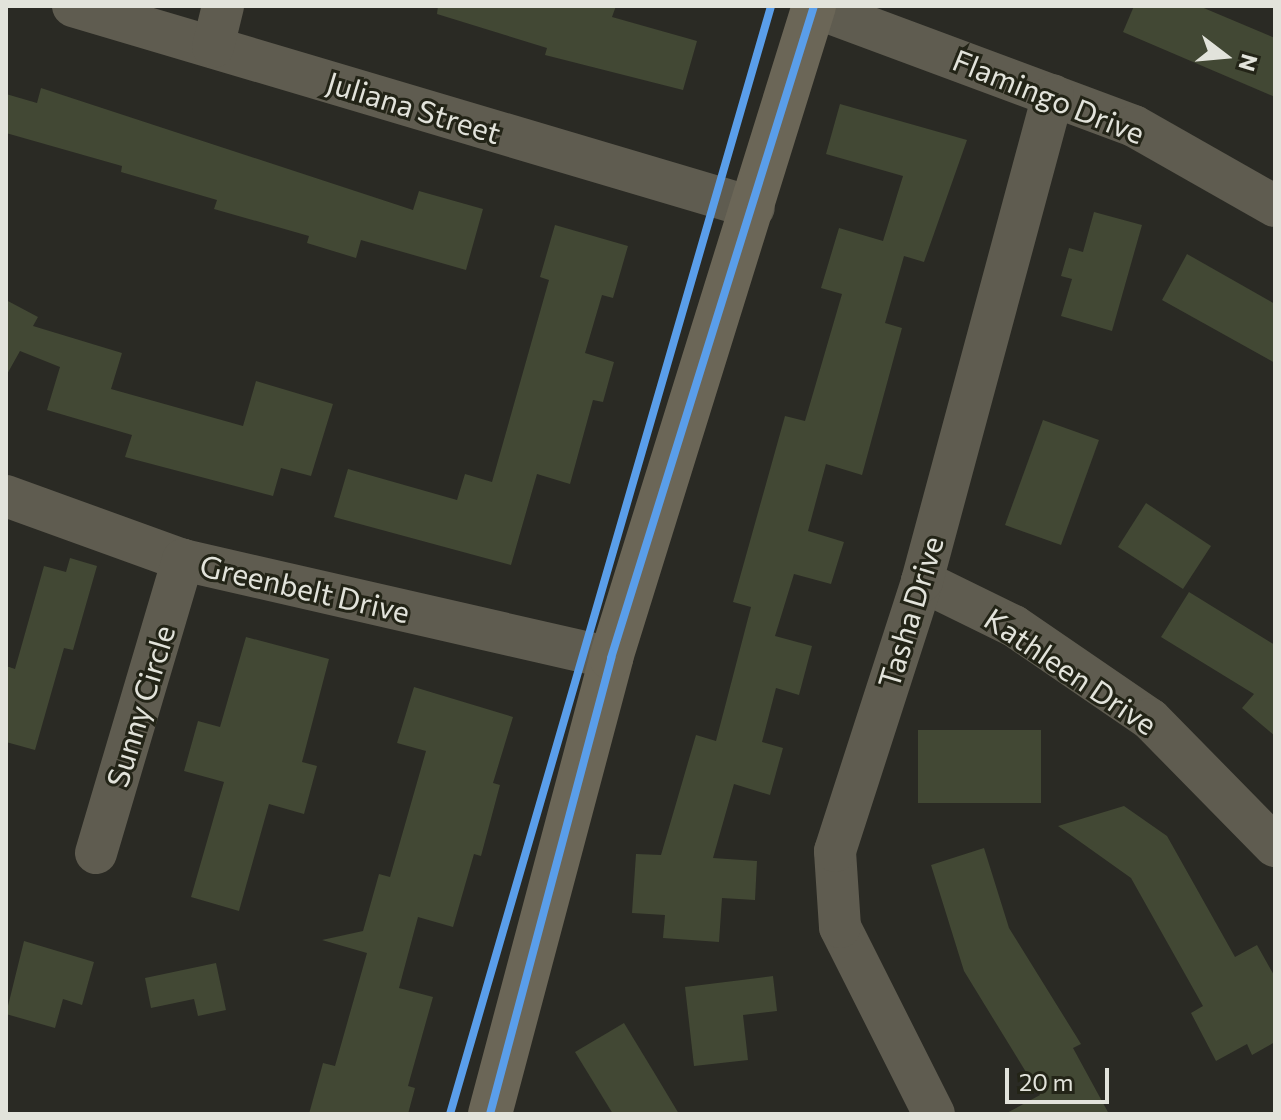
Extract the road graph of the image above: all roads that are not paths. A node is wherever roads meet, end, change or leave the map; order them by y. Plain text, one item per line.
1 (73, 6) edge
2 (223, 6) edge
3 (814, 6) edge
4 (213, 47) junction
5 (1053, 95) junction
6 (1275, 206) edge
7 (754, 208) junction
8 (6, 496) edge
9 (183, 560) junction
10 (922, 581) junction
11 (611, 658) junction
12 (1275, 846) edge
13 (96, 853) dead end
14 (490, 1114) edge
15 (934, 1114) edge

1 - 4 street, Juliana Street
2 - 4 street
3 - 5 street, Flamingo Drive
3 - 7 street
4 - 7 street, Juliana Street
5 - 6 street, Flamingo Drive
5 - 10 street, Tasha Drive
7 - 11 street
8 - 9 street, Greenbelt Drive
9 - 11 street, Greenbelt Drive
9 - 13 street, Sunny Circle
10 - 12 street, Kathleen Drive
10 - 15 street, Tasha Drive
11 - 14 street

